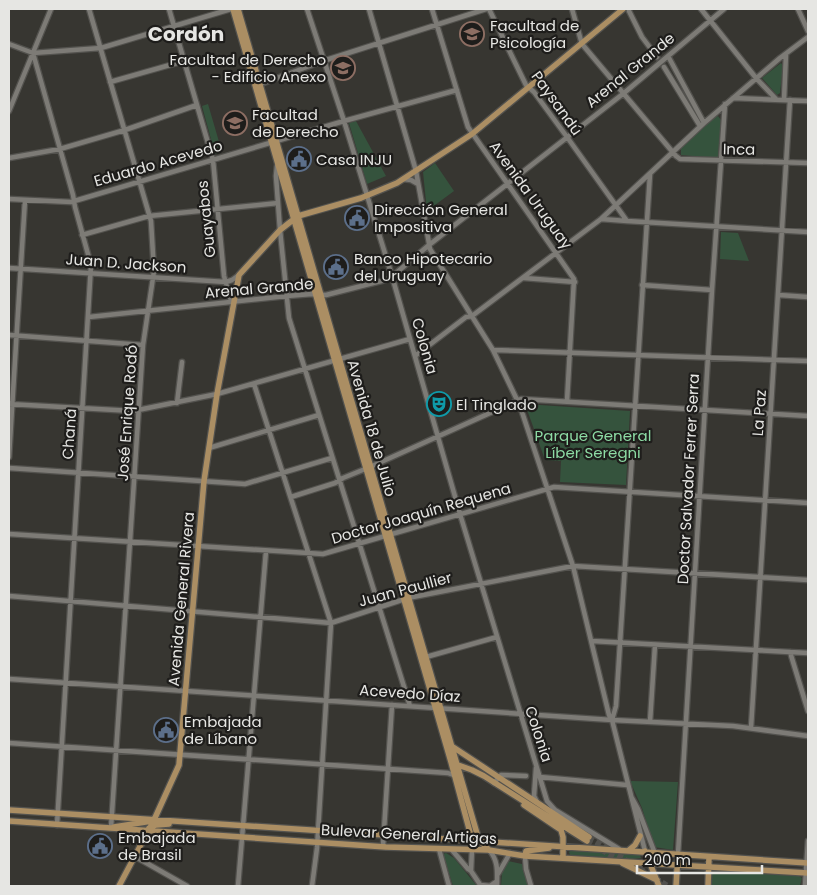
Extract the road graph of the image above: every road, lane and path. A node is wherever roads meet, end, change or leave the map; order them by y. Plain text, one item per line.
1 (51, 9) edge
2 (89, 9) edge
3 (169, 9) edge
4 (232, 9) edge
5 (238, 9) edge
6 (307, 9) edge
7 (369, 9) edge
8 (432, 9) edge
9 (488, 9) edge
10 (572, 9) edge
11 (701, 9) edge
12 (724, 9) edge
13 (798, 9) edge
14 (626, 10) edge
15 (710, 20) junction
16 (174, 25) junction
17 (437, 25) junction
18 (808, 31) edge
19 (808, 37) edge
20 (379, 43) junction
21 (9, 44) edge
22 (582, 44) junction
23 (100, 48) junction
24 (33, 53) junction
25 (786, 54) junction
26 (668, 56) junction
27 (657, 57) dead end
28 (184, 61) junction
29 (323, 61) junction
30 (664, 67) dead end
31 (756, 78) junction
32 (110, 82) junction
33 (258, 85) junction
34 (528, 87) junction
35 (457, 90) junction
36 (624, 93) junction
37 (732, 98) junction
38 (776, 100) junction
39 (784, 100) junction
40 (790, 100) junction
41 (808, 101) edge
42 (725, 104) junction
43 (197, 105) junction
44 (398, 106) junction
45 (9, 111) edge
46 (344, 121) junction
47 (702, 124) junction
48 (125, 130) junction
49 (472, 134) junction
50 (567, 137) junction
51 (274, 142) junction
52 (60, 149) junction
53 (672, 152) junction
54 (9, 158) edge
55 (213, 160) junction
56 (721, 161) junction
57 (787, 162) junction
58 (278, 164) junction
59 (808, 164) edge
60 (416, 171) junction
61 (650, 174) junction
62 (403, 179) junction
63 (139, 181) junction
64 (507, 184) junction
65 (418, 185) junction
66 (367, 196) junction
67 (9, 199) edge
68 (25, 200) junction
69 (74, 201) junction
70 (278, 203) junction
71 (616, 205) junction
72 (218, 209) junction
73 (149, 216) junction
74 (296, 218) junction
75 (600, 219) junction
76 (627, 221) junction
77 (647, 223) junction
78 (716, 227) junction
79 (280, 230) junction
80 (783, 231) junction
81 (808, 232) edge
82 (82, 235) junction
83 (429, 245) junction
84 (557, 252) junction
85 (9, 268) edge
86 (20, 269) junction
87 (91, 273) junction
88 (239, 274) junction
89 (392, 276) junction
90 (154, 278) junction
91 (524, 278) junction
92 (226, 282) junction
93 (575, 282) junction
94 (642, 285) junction
95 (712, 290) junction
96 (318, 295) junction
97 (779, 295) junction
98 (287, 296) junction
99 (808, 297) edge
100 (233, 302) junction
101 (148, 311) junction
102 (472, 316) junction
103 (89, 317) junction
104 (9, 335) edge
105 (16, 336) junction
106 (410, 339) junction
107 (88, 341) junction
108 (143, 345) junction
109 (493, 350) junction
110 (570, 353) junction
111 (415, 356) junction
112 (638, 356) junction
113 (708, 358) junction
114 (337, 360) junction
115 (775, 360) junction
116 (808, 361) edge
117 (182, 362) dead end
118 (304, 369) junction
119 (254, 384) junction
120 (217, 394) junction
121 (517, 400) junction
122 (567, 401) junction
123 (177, 403) junction
124 (10, 404) edge
125 (636, 406) junction
126 (83, 409) junction
127 (139, 410) junction
128 (706, 410) junction
129 (319, 414) junction
130 (771, 414) junction
131 (808, 416) edge
132 (269, 429) junction
133 (437, 436) junction
134 (209, 448) junction
135 (9, 457) edge
136 (332, 458) junction
137 (9, 468) edge
138 (368, 468) junction
139 (79, 472) junction
140 (283, 473) junction
141 (135, 477) junction
142 (340, 480) junction
143 (204, 481) junction
144 (548, 489) junction
145 (630, 491) junction
146 (700, 495) junction
147 (290, 497) junction
148 (766, 499) junction
149 (808, 503) edge
150 (460, 514) junction
151 (9, 534) edge
152 (387, 534) junction
153 (75, 538) junction
154 (130, 542) junction
155 (359, 543) junction
156 (198, 546) junction
157 (266, 550) junction
158 (308, 553) junction
159 (573, 566) junction
160 (625, 569) junction
161 (695, 573) junction
162 (761, 577) junction
163 (808, 580) edge
164 (481, 583) junction
165 (9, 596) edge
166 (406, 598) junction
167 (70, 601) junction
168 (126, 606) junction
169 (379, 607) junction
170 (192, 612) junction
171 (260, 617) junction
172 (331, 622) junction
173 (497, 636) junction
174 (592, 641) junction
175 (620, 643) junction
176 (655, 645) junction
177 (690, 647) junction
178 (756, 650) junction
179 (790, 652) junction
180 (808, 654) edge
181 (426, 657) junction
182 (9, 679) edge
183 (66, 683) junction
184 (120, 686) junction
185 (185, 691) junction
186 (253, 696) junction
187 (327, 701) junction
188 (392, 705) junction
189 (410, 706) junction
190 (437, 707) junction
191 (808, 711) edge
192 (519, 713) junction
193 (612, 720) junction
194 (650, 722) junction
195 (686, 724) junction
196 (751, 728) junction
197 (808, 736) edge
198 (9, 743) edge
199 (62, 746) junction
200 (453, 747) junction
201 (117, 750) junction
202 (180, 755) junction
203 (247, 760) junction
204 (451, 762) junction
205 (457, 764) junction
206 (322, 765) junction
207 (536, 767) junction
208 (388, 769) junction
209 (479, 773) junction
210 (454, 775) junction
211 (526, 776) dead end
212 (540, 777) junction
213 (461, 778) junction
214 (496, 780) junction
215 (627, 785) junction
216 (629, 793) junction
217 (514, 796) junction
218 (539, 805) junction
219 (9, 810) edge
220 (57, 813) junction
221 (112, 817) junction
222 (154, 820) junction
223 (9, 822) edge
224 (195, 823) junction
225 (57, 825) junction
226 (242, 826) junction
227 (111, 828) junction
228 (318, 830) junction
229 (147, 831) junction
230 (195, 834) junction
231 (384, 835) junction
232 (640, 836) junction
233 (241, 837) junction
234 (472, 841) junction
235 (480, 841) junction
236 (808, 841) edge
237 (317, 842) junction
238 (383, 846) junction
239 (553, 846) junction
240 (563, 846) junction
241 (472, 849) junction
242 (439, 850) junction
243 (452, 850) junction
244 (489, 850) junction
245 (620, 850) junction
246 (629, 850) junction
247 (645, 852) junction
248 (654, 852) junction
249 (510, 853) junction
250 (678, 854) junction
251 (134, 856) junction
252 (525, 856) junction
253 (709, 857) junction
254 (563, 858) junction
255 (620, 862) junction
256 (650, 863) junction
257 (808, 863) edge
258 (659, 864) junction
259 (678, 865) junction
260 (709, 867) junction
261 (471, 871) junction
262 (807, 873) edge
263 (498, 875) junction
264 (658, 883) edge
265 (497, 884) edge
266 (119, 886) edge
267 (186, 886) edge
268 (238, 886) edge
269 (312, 886) edge
270 (449, 886) edge
271 (481, 886) edge
272 (531, 886) edge
273 (676, 886) edge
274 (708, 886) edge
275 (805, 886) edge

1 - 24 street
2 - 23 street, José Enrique Rodó
3 - 16 street, Guayabos
4 - 16 street
4 - 33 main road, Avenida 18 de Julio
5 - 33 main road, Avenida 18 de Julio
6 - 29 street, Colonia
7 - 20 street
8 - 17 street, Avenida Uruguay
9 - 17 street
9 - 34 street, Paysandú
10 - 22 street
11 - 15 street
12 - 15 street, Arenal Grande
13 - 18 street
14 - 22 main road
14 - 27 street
15 - 26 street, Arenal Grande
15 - 31 street
16 - 23 street
16 - 28 street, Guayabos
17 - 20 street
17 - 35 street, Avenida Uruguay
19 - 25 street
20 - 29 street
20 - 44 street
21 - 24 street
22 - 34 main road
22 - 36 street
23 - 24 street
23 - 32 street, José Enrique Rodó
24 - 45 street
24 - 52 street, Chaná
25 - 31 street
25 - 39 street
26 - 36 street, Arenal Grande
26 - 47 street
28 - 32 street
28 - 43 street, Guayabos
29 - 33 street
29 - 46 street, Colonia
30 - 47 street
31 - 37 street
31 - 38 street
32 - 48 street, José Enrique Rodó
33 - 51 main road, Avenida 18 de Julio
34 - 49 main road
34 - 50 street, Paysandú
35 - 44 street, Eduardo Acevedo
35 - 49 street, Avenida Uruguay
36 - 50 street, Arenal Grande
36 - 53 street
37 - 38 street
37 - 42 street
38 - 39 street
39 - 40 street
40 - 41 street
40 - 57 street, La Paz
42 - 47 street
42 - 56 street, Doctor Salvador Ferrer Serra
43 - 48 street
43 - 55 street, Guayabos
44 - 46 street, Eduardo Acevedo
44 - 60 street
46 - 51 street, Eduardo Acevedo
46 - 66 street, Colonia
47 - 53 street
48 - 52 street
48 - 63 street, José Enrique Rodó
49 - 60 main road
49 - 64 street, Avenida Uruguay
50 - 64 street, Arenal Grande
50 - 71 street, Paysandú
51 - 55 street, Eduardo Acevedo
51 - 58 main road, Avenida 18 de Julio
51 - 74 main road, Avenida 18 de Julio
52 - 54 street
52 - 69 street, Chaná
53 - 56 street, Inca
53 - 61 street
55 - 63 street, Eduardo Acevedo
55 - 72 street, Guayabos
56 - 57 street, Inca
56 - 78 street, Doctor Salvador Ferrer Serra
57 - 59 street, Inca
57 - 80 street, La Paz
58 - 70 street, Avenida 18 de Julio
58 - 74 main road, Avenida 18 de Julio
60 - 62 main road
60 - 65 street
61 - 71 street
61 - 77 street
62 - 65 street
62 - 66 main road
63 - 69 street, Eduardo Acevedo
63 - 73 street, José Enrique Rodó
64 - 83 street, Arenal Grande
64 - 84 street, Avenida Uruguay
65 - 83 street
66 - 74 main road
66 - 89 street, Colonia
67 - 68 street, Eduardo Acevedo
68 - 69 street, Eduardo Acevedo
68 - 86 street
69 - 82 street, Chaná
70 - 72 street
70 - 79 street, Avenida 18 de Julio
71 - 75 street
71 - 76 street, Paysandú
72 - 73 street
72 - 92 street, Guayabos
73 - 82 street
73 - 90 street, José Enrique Rodó
74 - 79 main road
74 - 96 main road, Avenida 18 de Julio
75 - 76 street
75 - 84 street
76 - 77 street
77 - 78 street
77 - 94 street
78 - 80 street
78 - 95 street, Doctor Salvador Ferrer Serra
79 - 88 main road
79 - 98 street, Avenida 18 de Julio
80 - 81 street
80 - 97 street, La Paz
82 - 87 street, Chaná
83 - 89 street, Arenal Grande
83 - 102 street
84 - 91 street
84 - 93 street, Avenida Uruguay
85 - 86 street, Juan D. Jackson
86 - 87 street, Juan D. Jackson
86 - 105 street
87 - 90 street, Juan D. Jackson
87 - 103 street, Chaná
88 - 92 street
88 - 100 main road, Avenida General Rivera
89 - 96 street, Arenal Grande
89 - 106 street, Colonia
90 - 92 street, Juan D. Jackson
90 - 101 street, José Enrique Rodó
91 - 93 street
91 - 102 street
92 - 100 street, Avenida General Rivera
93 - 110 street
94 - 95 street
94 - 112 street
95 - 113 street, Doctor Salvador Ferrer Serra
96 - 98 street, Arenal Grande
96 - 114 main road, Avenida 18 de Julio
97 - 99 street
97 - 115 street, La Paz
98 - 100 street, Arenal Grande
98 - 118 street, Avenida 18 de Julio
100 - 101 street, Arenal Grande
100 - 120 main road, Avenida General Rivera
101 - 103 street, Arenal Grande
101 - 108 street, José Enrique Rodó
102 - 109 street
102 - 111 street
103 - 107 street, Chaná
104 - 105 street
105 - 107 street
105 - 124 street
106 - 111 street, Colonia
106 - 114 street
107 - 108 street
107 - 126 street, Chaná
108 - 127 street, José Enrique Rodó
109 - 110 street
109 - 121 street
110 - 112 street
110 - 122 street
111 - 133 street, Colonia
112 - 113 street
112 - 125 street
113 - 115 street
113 - 128 street, Doctor Salvador Ferrer Serra
114 - 118 street
114 - 138 main road, Avenida 18 de Julio
115 - 116 street
115 - 130 street, La Paz
117 - 123 street
118 - 119 street
118 - 129 street, Avenida 18 de Julio
119 - 120 street
119 - 132 street
120 - 123 street
120 - 134 main road, Avenida General Rivera
121 - 122 street
121 - 133 street
121 - 144 street
122 - 125 street
123 - 127 street
124 - 126 street
124 - 135 street
125 - 128 street
125 - 145 street
126 - 127 street
126 - 139 street, Chaná
127 - 141 street, José Enrique Rodó
128 - 130 street
128 - 146 street, Doctor Salvador Ferrer Serra
129 - 132 street
129 - 136 street, Avenida 18 de Julio
130 - 131 street
130 - 148 street, La Paz
132 - 134 street
132 - 140 street
133 - 138 street
133 - 150 street, Colonia
134 - 143 main road, Avenida General Rivera
136 - 140 street
136 - 142 street, Avenida 18 de Julio
137 - 139 street
138 - 142 street
138 - 152 main road, Avenida 18 de Julio
139 - 141 street
139 - 153 street, Chaná
140 - 143 street
140 - 147 street
141 - 143 street
141 - 154 street, José Enrique Rodó
142 - 147 street
142 - 155 street, Avenida 18 de Julio
143 - 156 main road, Avenida General Rivera
144 - 145 street, Doctor Joaquín Requena
144 - 150 street, Doctor Joaquín Requena
144 - 159 street
145 - 146 street, Doctor Joaquín Requena
145 - 160 street
146 - 148 street, Doctor Joaquín Requena
146 - 161 street, Doctor Salvador Ferrer Serra
147 - 158 street
148 - 149 street, Doctor Joaquín Requena
148 - 162 street, La Paz
150 - 152 street, Doctor Joaquín Requena
150 - 164 street, Colonia
151 - 153 street, Doctor Joaquín Requena
152 - 155 street, Doctor Joaquín Requena
152 - 166 main road, Avenida 18 de Julio
153 - 154 street, Doctor Joaquín Requena
153 - 167 street, Chaná
154 - 156 street, Doctor Joaquín Requena
154 - 168 street, José Enrique Rodó
155 - 158 street, Doctor Joaquín Requena
155 - 169 street, Avenida 18 de Julio
156 - 157 street, Doctor Joaquín Requena
156 - 170 main road, Avenida General Rivera
157 - 158 street, Doctor Joaquín Requena
157 - 171 street
158 - 172 street
159 - 160 street, Juan Paullier
159 - 164 street, Juan Paullier
159 - 174 street
160 - 161 street, Juan Paullier
160 - 175 street
161 - 162 street, Juan Paullier
161 - 177 street, Doctor Salvador Ferrer Serra
162 - 163 street, Juan Paullier
162 - 178 street, La Paz
164 - 166 street, Juan Paullier
164 - 173 street, Colonia
165 - 167 street, Juan Paullier
166 - 169 street, Juan Paullier
166 - 181 main road, Avenida 18 de Julio
166 - 190 main road, Avenida 18 de Julio
167 - 168 street, Juan Paullier
167 - 183 street, Chaná
168 - 170 street, Juan Paullier
168 - 184 street, José Enrique Rodó
169 - 172 street, Juan Paullier
169 - 189 street, Avenida 18 de Julio
170 - 171 street, Juan Paullier
170 - 185 main road, Avenida General Rivera
171 - 172 street, Juan Paullier
171 - 186 street
172 - 187 street
173 - 181 street
173 - 192 street, Colonia
174 - 175 street
174 - 193 street
175 - 176 street
175 - 193 street
176 - 177 street
176 - 194 street
177 - 178 street
177 - 195 street, Doctor Salvador Ferrer Serra
178 - 179 street
178 - 196 street, La Paz
179 - 180 street
179 - 191 street
181 - 190 main road, Avenida 18 de Julio
182 - 183 street, Acevedo Díaz
183 - 184 street, Acevedo Díaz
183 - 199 street, Chaná
184 - 185 street, Acevedo Díaz
184 - 201 street, José Enrique Rodó
185 - 186 street, Acevedo Díaz
185 - 202 main road, Avenida General Rivera
186 - 187 street, Acevedo Díaz
186 - 203 street
187 - 188 street, Acevedo Díaz
187 - 206 street
188 - 189 street, Acevedo Díaz
188 - 208 street
189 - 190 street, Acevedo Díaz
190 - 192 street, Acevedo Díaz
190 - 200 main road, Avenida 18 de Julio
190 - 204 main road, Avenida 18 de Julio
192 - 193 street, Acevedo Díaz
192 - 207 street, Colonia
193 - 194 street, Acevedo Díaz
193 - 215 street
194 - 195 street, Acevedo Díaz
195 - 196 street, Acevedo Díaz
195 - 250 street, Doctor Salvador Ferrer Serra
196 - 197 street, Acevedo Díaz
198 - 199 street
199 - 201 street
199 - 220 street, Chaná
200 - 205 main road, Avenida 18 de Julio
200 - 214 main road
201 - 202 street
201 - 221 street, José Enrique Rodó
202 - 203 street
202 - 222 main road, Avenida General Rivera
203 - 206 street
203 - 226 street
204 - 205 main road
204 - 210 main road, Avenida 18 de Julio
205 - 209 main road
205 - 213 main road, Avenida 18 de Julio
206 - 208 street
206 - 228 street
207 - 212 street, Colonia
207 - 218 street
208 - 210 street
208 - 231 street
209 - 213 main road
209 - 214 main road
210 - 213 street
210 - 234 main road, Avenida 18 de Julio
211 - 214 street
212 - 215 street
212 - 245 street, Colonia
213 - 235 main road, Avenida 18 de Julio
214 - 217 main road
214 - 218 main road
215 - 216 street
216 - 232 street
216 - 248 street
217 - 218 main road
217 - 240 main road
219 - 220 main road, Bulevar General Artigas
220 - 221 main road, Bulevar General Artigas
220 - 225 street, Chaná
221 - 222 main road, Bulevar General Artigas
221 - 227 street, José Enrique Rodó
222 - 224 main road, Bulevar General Artigas
222 - 227 main road
222 - 229 main road, Avenida General Rivera
223 - 225 main road, Bulevar General Artigas
224 - 226 main road, Bulevar General Artigas
224 - 229 main road
224 - 230 street
225 - 227 main road, Bulevar General Artigas
226 - 228 main road, Bulevar General Artigas
226 - 233 street
227 - 229 main road, Bulevar General Artigas
228 - 231 main road, Bulevar General Artigas
228 - 237 street
229 - 230 main road, Bulevar General Artigas
229 - 251 main road, Avenida General Rivera
230 - 233 main road, Bulevar General Artigas
231 - 234 main road, Bulevar General Artigas
231 - 238 street
232 - 246 main road
232 - 247 street
233 - 237 main road, Bulevar General Artigas
233 - 268 street
234 - 235 main road, Bulevar General Artigas
234 - 241 main road, Avenida 18 de Julio
235 - 239 main road, Bulevar General Artigas
235 - 244 main road, Avenida 18 de Julio
236 - 257 street
237 - 238 main road, Bulevar General Artigas
237 - 269 street
238 - 242 main road, Bulevar General Artigas
239 - 240 main road, Bulevar General Artigas
239 - 252 main road
240 - 245 main road, Bulevar General Artigas
240 - 254 main road
241 - 243 main road, Bulevar General Artigas
241 - 244 main road, Bulevar General Artigas
241 - 261 street
242 - 243 main road, Bulevar General Artigas
242 - 270 street
243 - 261 street
244 - 249 main road, Bulevar General Artigas
244 - 263 street
245 - 246 main road, Bulevar General Artigas
246 - 247 main road, Bulevar General Artigas
247 - 248 main road, Bulevar General Artigas
247 - 256 main road
248 - 250 main road, Bulevar General Artigas
248 - 258 street
249 - 252 main road, Bulevar General Artigas
249 - 263 street
250 - 253 main road, Bulevar General Artigas
250 - 259 main road
251 - 266 main road, Avenida General Rivera
251 - 267 street
252 - 254 main road, Bulevar General Artigas
252 - 272 street
253 - 257 main road, Bulevar General Artigas
253 - 260 main road
254 - 255 main road, Bulevar General Artigas
255 - 256 main road, Bulevar General Artigas
255 - 264 main road
256 - 258 main road, Bulevar General Artigas
256 - 264 main road
257 - 262 street
258 - 259 main road, Bulevar General Artigas
259 - 260 main road, Bulevar General Artigas
259 - 273 main road
260 - 262 main road, Bulevar General Artigas
260 - 274 main road
261 - 271 street
262 - 275 street
263 - 265 street
265 - 271 street

